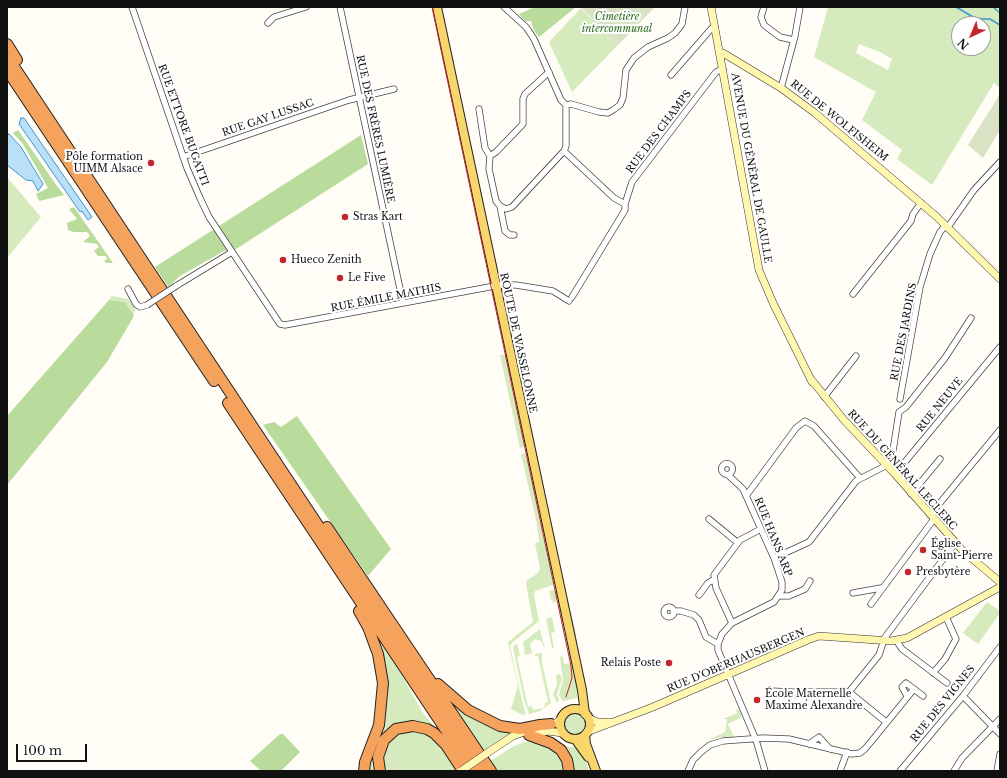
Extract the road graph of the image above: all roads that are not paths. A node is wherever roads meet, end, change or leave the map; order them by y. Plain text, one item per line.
1 (132, 7) edge
2 (306, 7) edge
3 (340, 7) edge
4 (437, 7) edge
5 (504, 7) edge
6 (685, 7) edge
7 (711, 7) edge
8 (764, 7) edge
9 (800, 7) edge
10 (268, 23) dead end
11 (715, 27) junction
12 (793, 40) junction
13 (7, 44) edge
14 (720, 52) junction
15 (7, 56) edge
16 (722, 69) junction
17 (7, 70) edge
18 (549, 72) junction
19 (671, 75) dead end
20 (7, 77) edge
21 (781, 88) junction
22 (394, 89) dead end
23 (359, 97) junction
24 (566, 105) junction
25 (479, 109) dead end
26 (62, 138) junction
27 (564, 151) junction
28 (490, 156) junction
29 (183, 157) junction
30 (1000, 162) edge
31 (70, 165) junction
32 (921, 202) junction
33 (625, 204) junction
34 (500, 206) junction
35 (947, 226) junction
36 (514, 235) dead end
37 (232, 252) junction
38 (1000, 279) edge
39 (496, 286) junction
40 (128, 289) dead end
41 (853, 294) dead end
42 (571, 299) joint
43 (402, 302) junction
44 (971, 318) dead end
45 (280, 324) joint
46 (1000, 347) edge
47 (796, 350) joint
48 (856, 356) dead end
49 (824, 397) junction
50 (900, 399) dead end
51 (246, 416) junction
52 (1000, 430) edge
53 (940, 459) dead end
54 (887, 466) junction
55 (895, 474) junction
56 (728, 475) dead end
57 (860, 478) junction
58 (286, 490) junction
59 (911, 494) junction
60 (746, 496) junction
61 (932, 517) junction
62 (709, 519) dead end
63 (760, 529) junction
64 (737, 542) junction
65 (955, 543) junction
66 (774, 558) junction
67 (713, 580) junction
68 (810, 581) dead end
69 (1000, 582) edge
70 (1000, 587) edge
71 (881, 588) junction
72 (370, 590) junction
73 (853, 593) dead end
74 (699, 595) dead end
75 (779, 596) junction
76 (871, 604) dead end
77 (673, 611) dead end
78 (946, 617) junction
79 (732, 623) junction
80 (884, 640) junction
81 (896, 640) junction
82 (718, 644) junction
83 (1000, 647) edge
84 (728, 674) junction
85 (933, 674) junction
86 (580, 682) junction
87 (947, 683) dead end
88 (914, 688) junction
89 (771, 691) dead end
90 (792, 692) junction
91 (849, 692) junction
92 (806, 693) junction
93 (907, 696) junction
94 (923, 696) dead end
95 (963, 696) junction
96 (572, 710) junction
97 (587, 716) junction
98 (561, 719) junction
99 (1000, 719) edge
100 (614, 722) junction
101 (886, 722) junction
102 (528, 724) dead end
103 (550, 724) junction
104 (994, 726) junction
105 (510, 729) junction
106 (562, 733) junction
107 (586, 733) junction
108 (1000, 734) edge
109 (529, 735) junction
110 (575, 739) junction
111 (756, 740) junction
112 (809, 744) junction
113 (830, 749) junction
114 (847, 752) junction
115 (491, 753) junction
116 (1000, 754) edge
117 (362, 771) edge
118 (380, 771) edge
119 (462, 771) edge
120 (466, 771) edge
121 (473, 771) edge
122 (481, 771) edge
123 (491, 771) edge
124 (569, 771) edge
125 (592, 771) edge
126 (596, 771) edge
127 (688, 771) edge
128 (765, 771) edge
129 (840, 771) edge
130 (900, 771) edge
131 (954, 771) edge
132 (997, 771) edge

1 - 29 street, RUE ETTORE BUGATTI
2 - 10 street
3 - 23 street, RUE DES FRÈRES LUMIÈRE
4 - 39 main road, ROUTE DE WASSELONNE
5 - 18 street
6 - 24 street
7 - 11 main road, AVENUE DU GÉNÉRAL DE GAULLE
8 - 12 street
9 - 12 street
11 - 14 main road, AVENUE DU GÉNÉRAL DE GAULLE
11 - 19 street
12 - 21 street
13 - 26 highway
14 - 16 main road, AVENUE DU GÉNÉRAL DE GAULLE
14 - 21 main road, RUE DE WOLFISHEIM
15 - 26 highway
16 - 33 street, RUE DES CHAMPS
16 - 47 main road, AVENUE DU GÉNÉRAL DE GAULLE
17 - 31 highway
18 - 24 street
18 - 28 street
20 - 31 highway
21 - 32 main road, RUE DE WOLFISHEIM
22 - 23 street, RUE GAY LUSSAC
23 - 29 street, RUE GAY LUSSAC
23 - 43 street, RUE DES FRÈRES LUMIÈRE
24 - 27 street
25 - 28 street
26 - 51 highway
27 - 33 street
27 - 34 street
28 - 34 street
29 - 37 street, RUE ETTORE BUGATTI
30 - 35 street, RUE DES JARDINS
31 - 58 highway
32 - 35 main road, RUE DE WOLFISHEIM
32 - 41 street
33 - 42 street, RUE DES CHAMPS
34 - 36 street
35 - 38 main road, RUE DE WOLFISHEIM
35 - 50 street, RUE DES JARDINS
37 - 40 street, bridge
37 - 45 street, RUE ETTORE BUGATTI
39 - 42 street, RUE ÉMILE MATHIS
39 - 43 street, RUE ÉMILE MATHIS
39 - 86 main road, ROUTE DE WASSELONNE
43 - 45 street, RUE ÉMILE MATHIS
44 - 54 street
46 - 55 street, RUE NEUVE
47 - 49 main road, RUE DU GÉNÉRAL LECLERC
48 - 49 street
49 - 54 main road, RUE DU GÉNÉRAL LECLERC
51 - 72 highway
51 - 122 highway
52 - 61 street
53 - 59 street
54 - 55 main road, RUE DU GÉNÉRAL LECLERC
54 - 57 street
55 - 59 main road, RUE DU GÉNÉRAL LECLERC
56 - 60 street, RUE HANS ARP
57 - 60 street
57 - 66 street
58 - 117 highway
58 - 121 highway
59 - 61 main road, RUE DU GÉNÉRAL LECLERC
60 - 63 street, RUE HANS ARP
61 - 65 main road, RUE DU GÉNÉRAL LECLERC
61 - 71 street
62 - 64 street
63 - 64 street
63 - 66 street, RUE HANS ARP
64 - 67 street
65 - 69 main road, RUE DU GÉNÉRAL LECLERC
65 - 80 street
66 - 75 street, RUE HANS ARP
67 - 74 street
67 - 79 street
68 - 75 street
70 - 78 main road, RUE D'OBERHAUSBERGEN
71 - 73 street
71 - 76 street
72 - 105 highway
72 - 123 highway
75 - 79 street
77 - 82 street
78 - 81 main road, RUE D'OBERHAUSBERGEN
78 - 85 street
79 - 82 street
80 - 81 main road, RUE D'OBERHAUSBERGEN
80 - 84 main road, RUE D'OBERHAUSBERGEN
80 - 91 street
81 - 85 street
82 - 84 street
83 - 95 street, RUE DES VIGNES
84 - 100 main road, RUE D'OBERHAUSBERGEN
84 - 111 street
85 - 87 street
86 - 96 main road
86 - 97 main road, ROUTE DE WASSELONNE
88 - 93 street
88 - 93 street
88 - 94 street
89 - 90 street
90 - 92 street
90 - 92 street
91 - 92 street
91 - 101 street
93 - 101 street
95 - 104 street
95 - 130 street, RUE DES VIGNES
96 - 97 main road
96 - 98 main road
97 - 100 main road, RUE D'OBERHAUSBERGEN
97 - 107 main road
98 - 103 main road
98 - 106 main road
99 - 104 street
100 - 107 main road, RUE D'OBERHAUSBERGEN
101 - 114 street
102 - 105 highway
103 - 105 highway
103 - 115 main road
104 - 108 street
104 - 131 street
106 - 109 main road
106 - 110 main road
107 - 110 main road
107 - 126 main road
109 - 115 main road
109 - 124 highway
110 - 125 main road
111 - 112 street
111 - 127 street
111 - 128 street
112 - 113 street
112 - 113 street
113 - 114 street
114 - 129 street
115 - 119 main road, bridge
115 - 120 main road
116 - 132 street
118 - 119 highway

